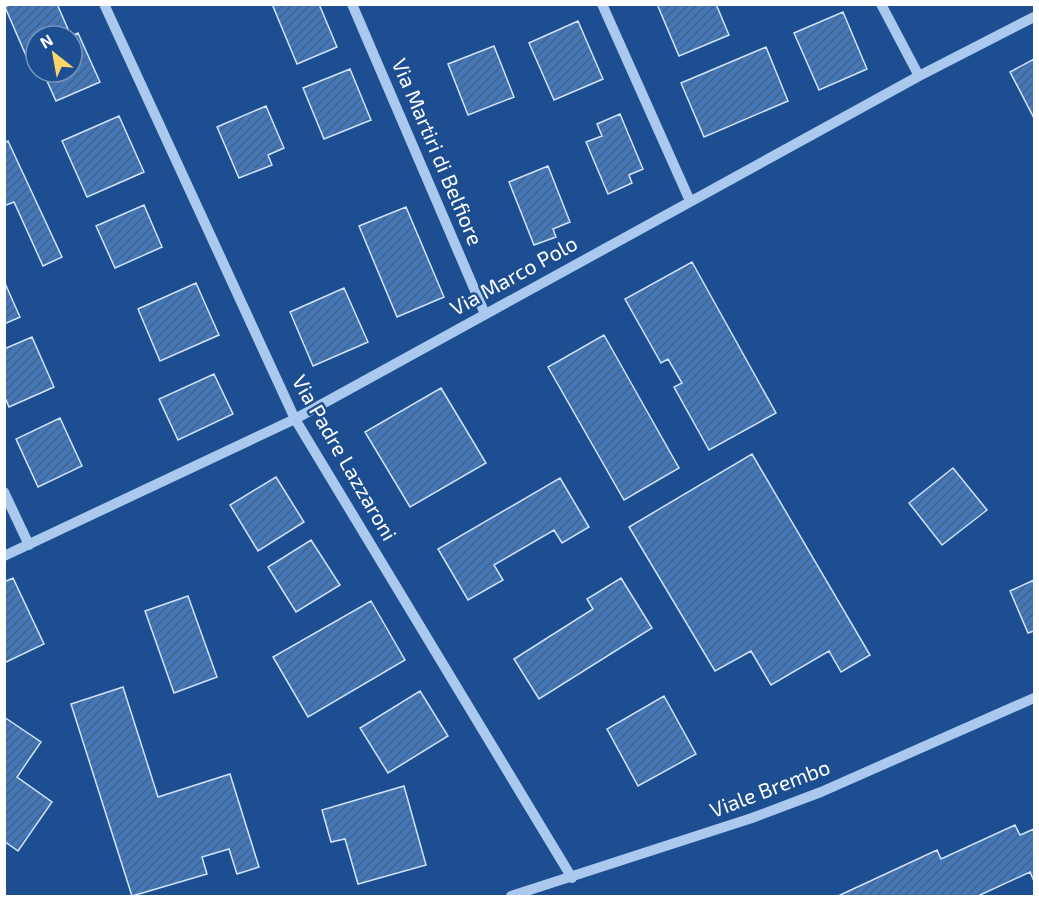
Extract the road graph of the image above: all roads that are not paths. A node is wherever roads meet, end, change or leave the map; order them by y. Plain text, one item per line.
1 (104, 4) edge
2 (352, 4) edge
3 (602, 4) edge
4 (881, 4) edge
5 (1035, 17) edge
6 (919, 76) junction
7 (690, 201) junction
8 (485, 314) junction
9 (295, 419) junction
10 (4, 492) edge
11 (29, 545) junction
12 (4, 556) edge
13 (1035, 698) edge
14 (572, 878) junction
15 (511, 897) edge

1 - 9 street, Via Padre Lazzaroni
2 - 8 street, Via Martiri di Belfiore
3 - 7 street
4 - 6 street
5 - 6 street, Via Marco Polo
6 - 7 street, Via Marco Polo
7 - 8 street, Via Marco Polo
8 - 9 street, Via Marco Polo
9 - 11 street, Via Marco Polo
9 - 14 street, Via Padre Lazzaroni
10 - 11 street
11 - 12 street, Via Marco Polo
13 - 14 street, Viale Brembo
14 - 15 street, Viale Brembo

